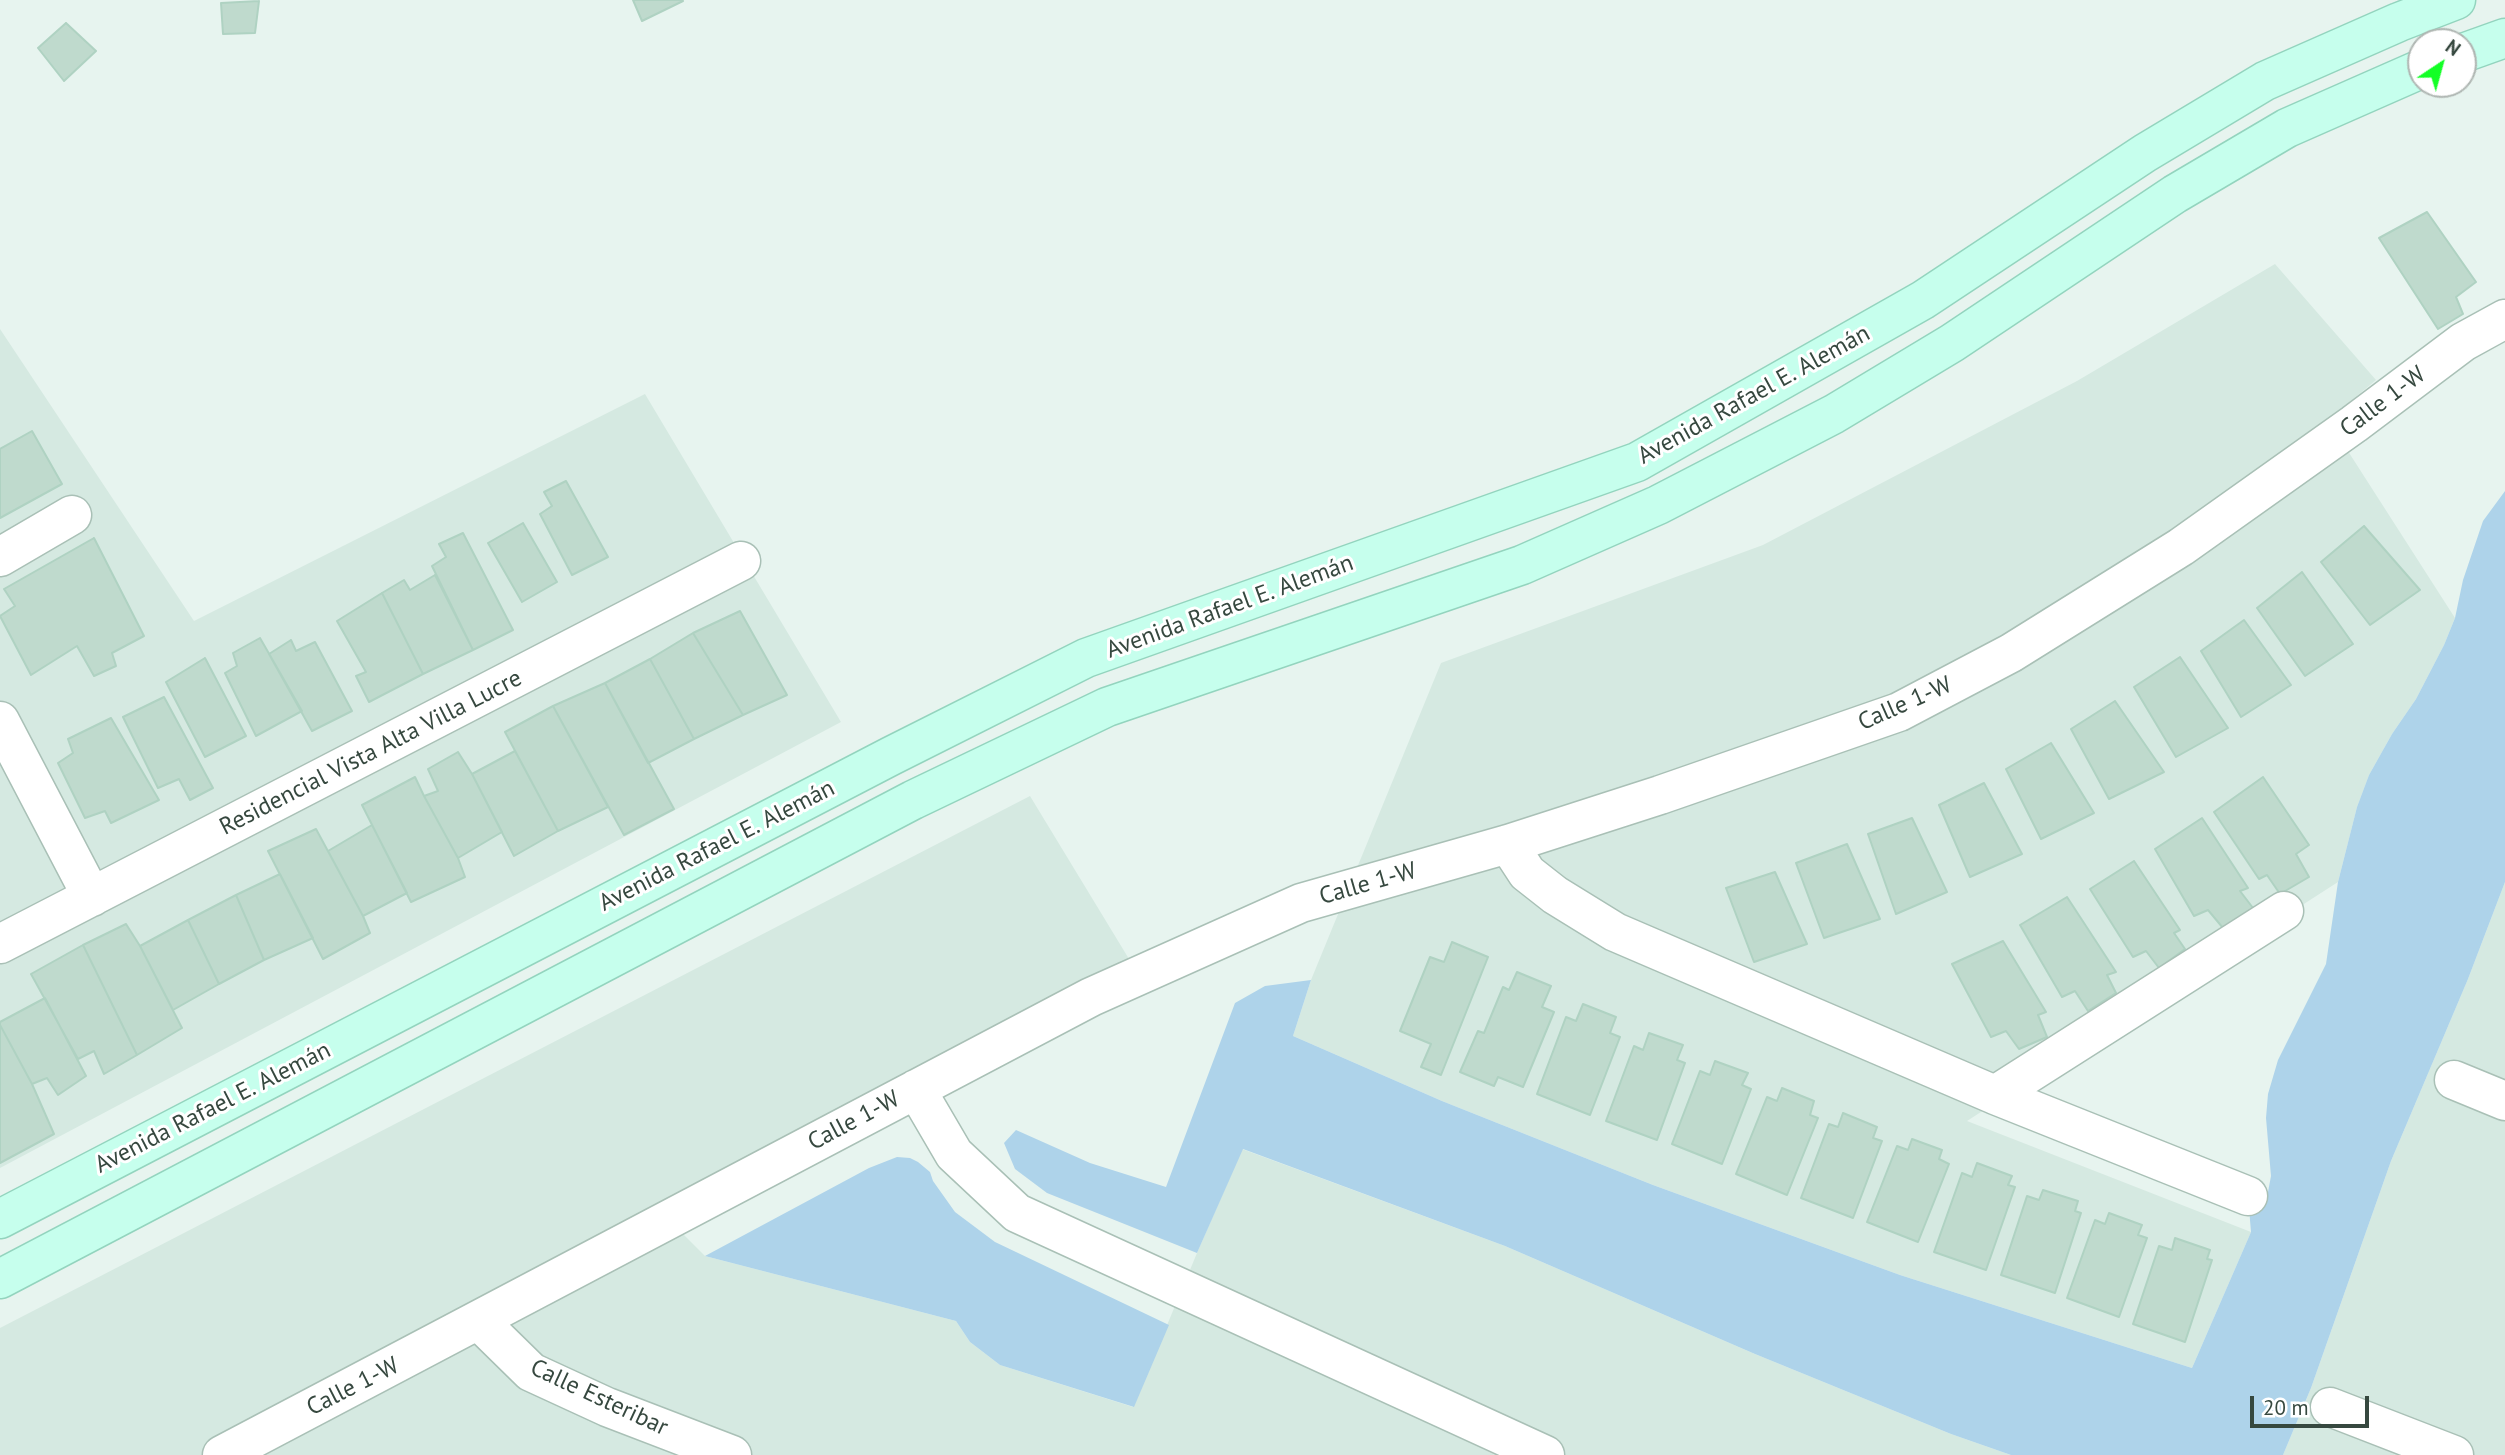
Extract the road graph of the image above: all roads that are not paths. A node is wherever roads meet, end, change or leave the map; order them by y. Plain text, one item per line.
1 (2456, 0) edge
2 (2505, 38) edge
3 (2477, 48) edge
4 (2407, 75) edge
5 (2505, 319) edge
6 (72, 516) dead end
7 (0, 557) edge
8 (741, 561) dead end
9 (0, 721) edge
10 (1508, 844) junction
11 (92, 897) junction
12 (2284, 911) dead end
13 (0, 944) edge
14 (2454, 1080) dead end
15 (916, 1089) junction
16 (1995, 1095) junction
17 (2505, 1101) edge
18 (2248, 1196) dead end
19 (0, 1219) edge
20 (0, 1279) edge
21 (479, 1321) junction
22 (2330, 1408) dead end
23 (222, 1455) edge
24 (732, 1455) edge
25 (1545, 1455) edge
26 (2454, 1455) edge

1 - 19 main road, Avenida Rafael E. Alemán
2 - 3 main road
4 - 20 main road, Avenida Rafael E. Alemán
5 - 10 street, Calle 1-W
6 - 7 street
8 - 11 street, Residencial Vista Alta Villa Lucre
9 - 11 street
10 - 15 street, Calle 1-W
10 - 16 street
11 - 13 street, Residencial Vista Alta Villa Lucre
12 - 16 street
14 - 17 street
15 - 21 street, Calle 1-W
15 - 25 street
16 - 18 street
21 - 23 street, Calle 1-W
21 - 24 street, Calle Esteribar
22 - 26 street

